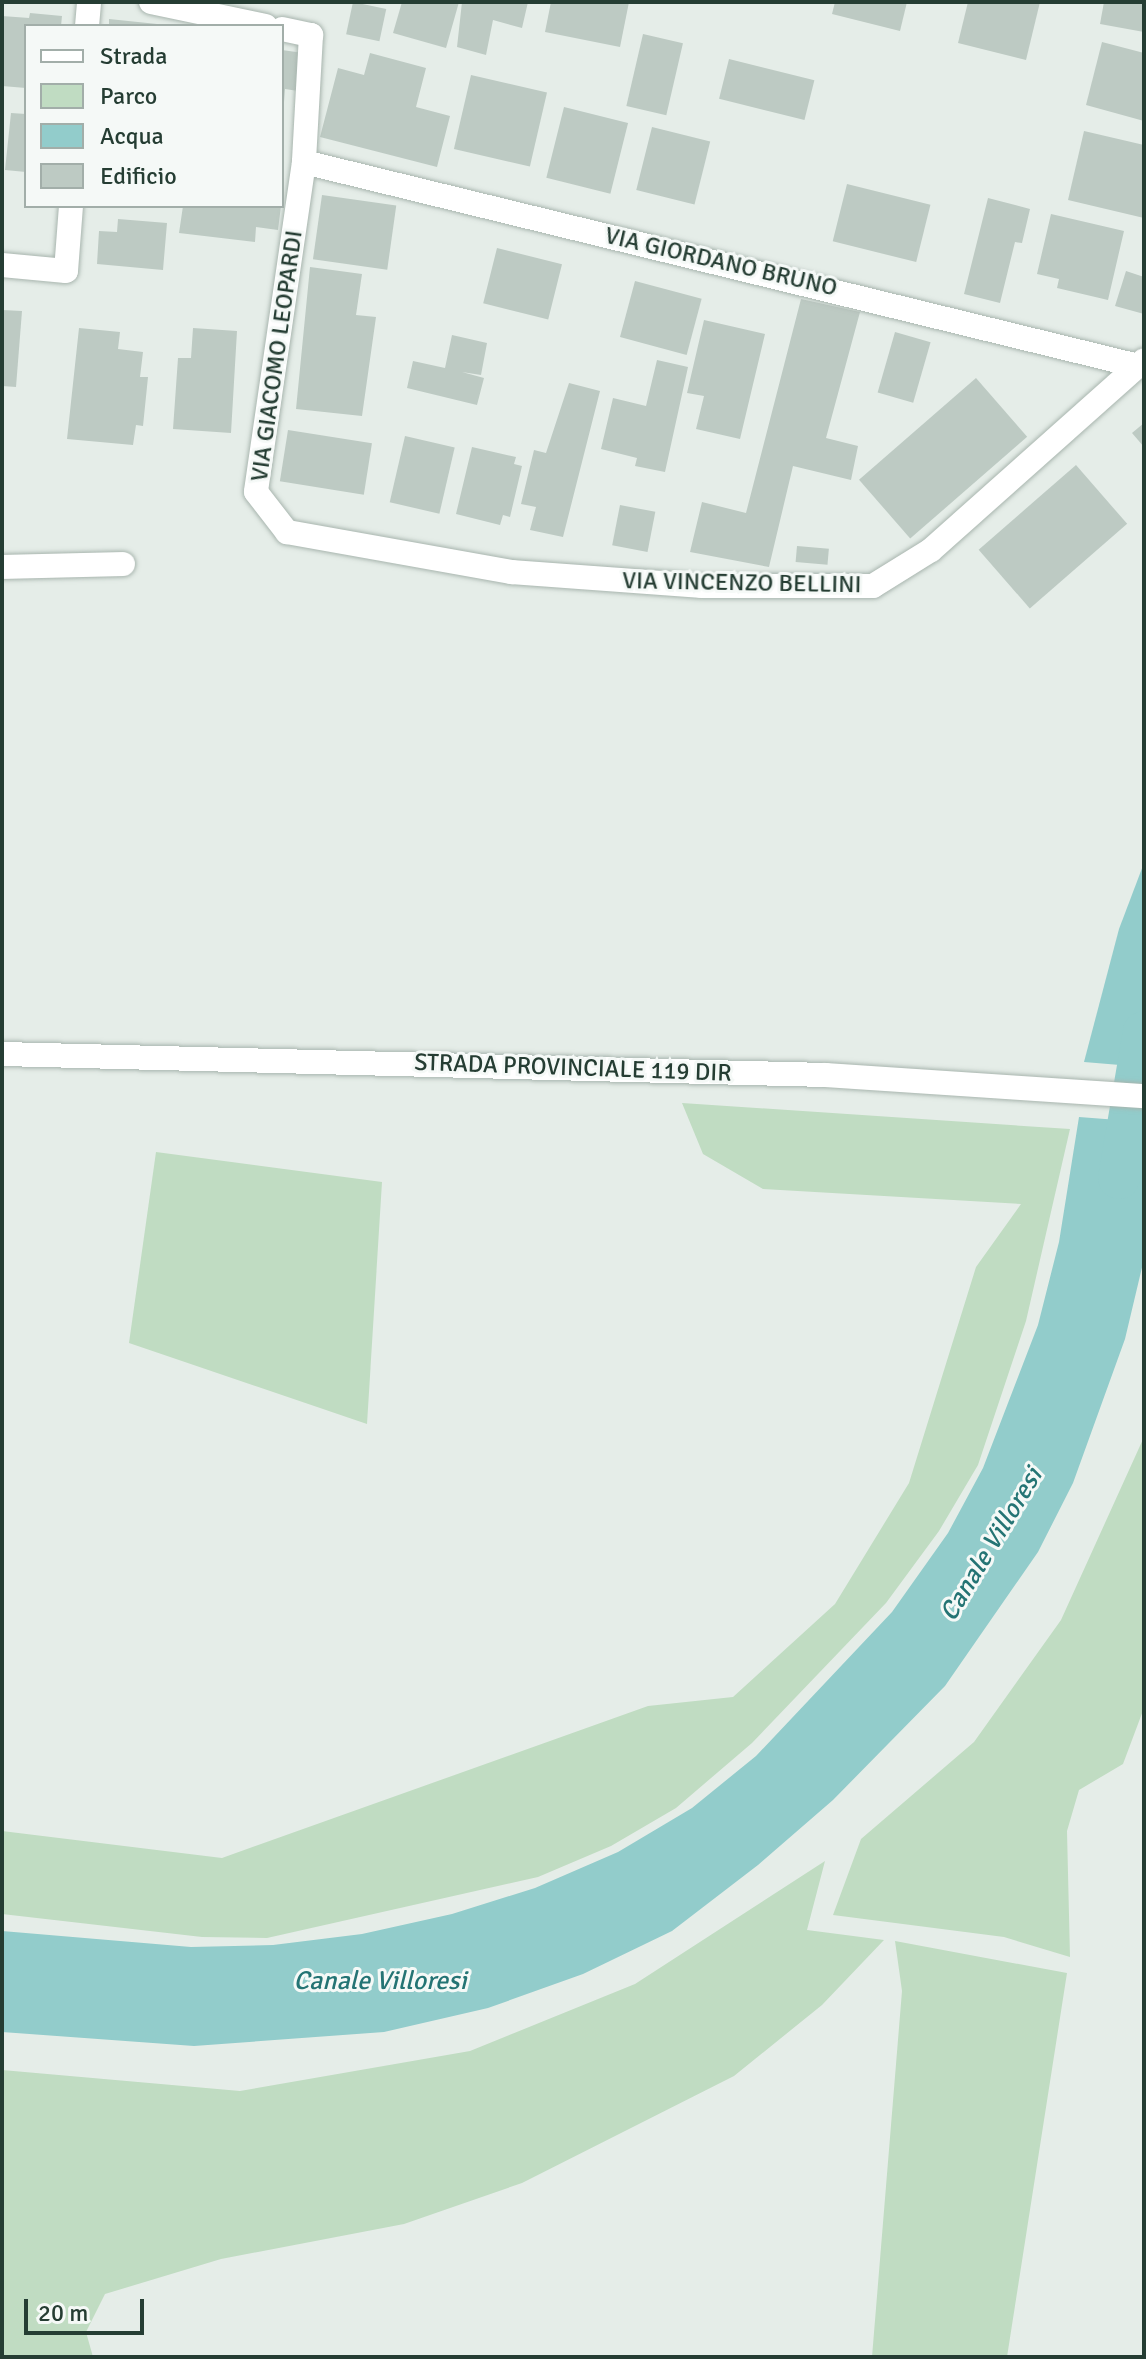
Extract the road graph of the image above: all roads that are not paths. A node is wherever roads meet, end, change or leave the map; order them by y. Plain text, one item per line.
1 (89, 2) edge
2 (151, 2) edge
3 (87, 24) edge
4 (256, 24) edge
5 (284, 29) edge
6 (304, 162) junction
7 (71, 208) edge
8 (2, 265) edge
9 (1141, 363) edge
10 (271, 512) joint
11 (123, 564) dead end
12 (2, 567) edge
13 (2, 1054) edge
14 (1144, 1096) edge

1 - 3 street
2 - 4 street
5 - 6 street, VIA GIACOMO LEOPARDI
6 - 9 street, VIA GIORDANO BRUNO
6 - 10 street, VIA GIACOMO LEOPARDI
7 - 8 street
9 - 10 street, VIA VINCENZO BELLINI
11 - 12 street
13 - 14 street, STRADA PROVINCIALE 119 DIR

